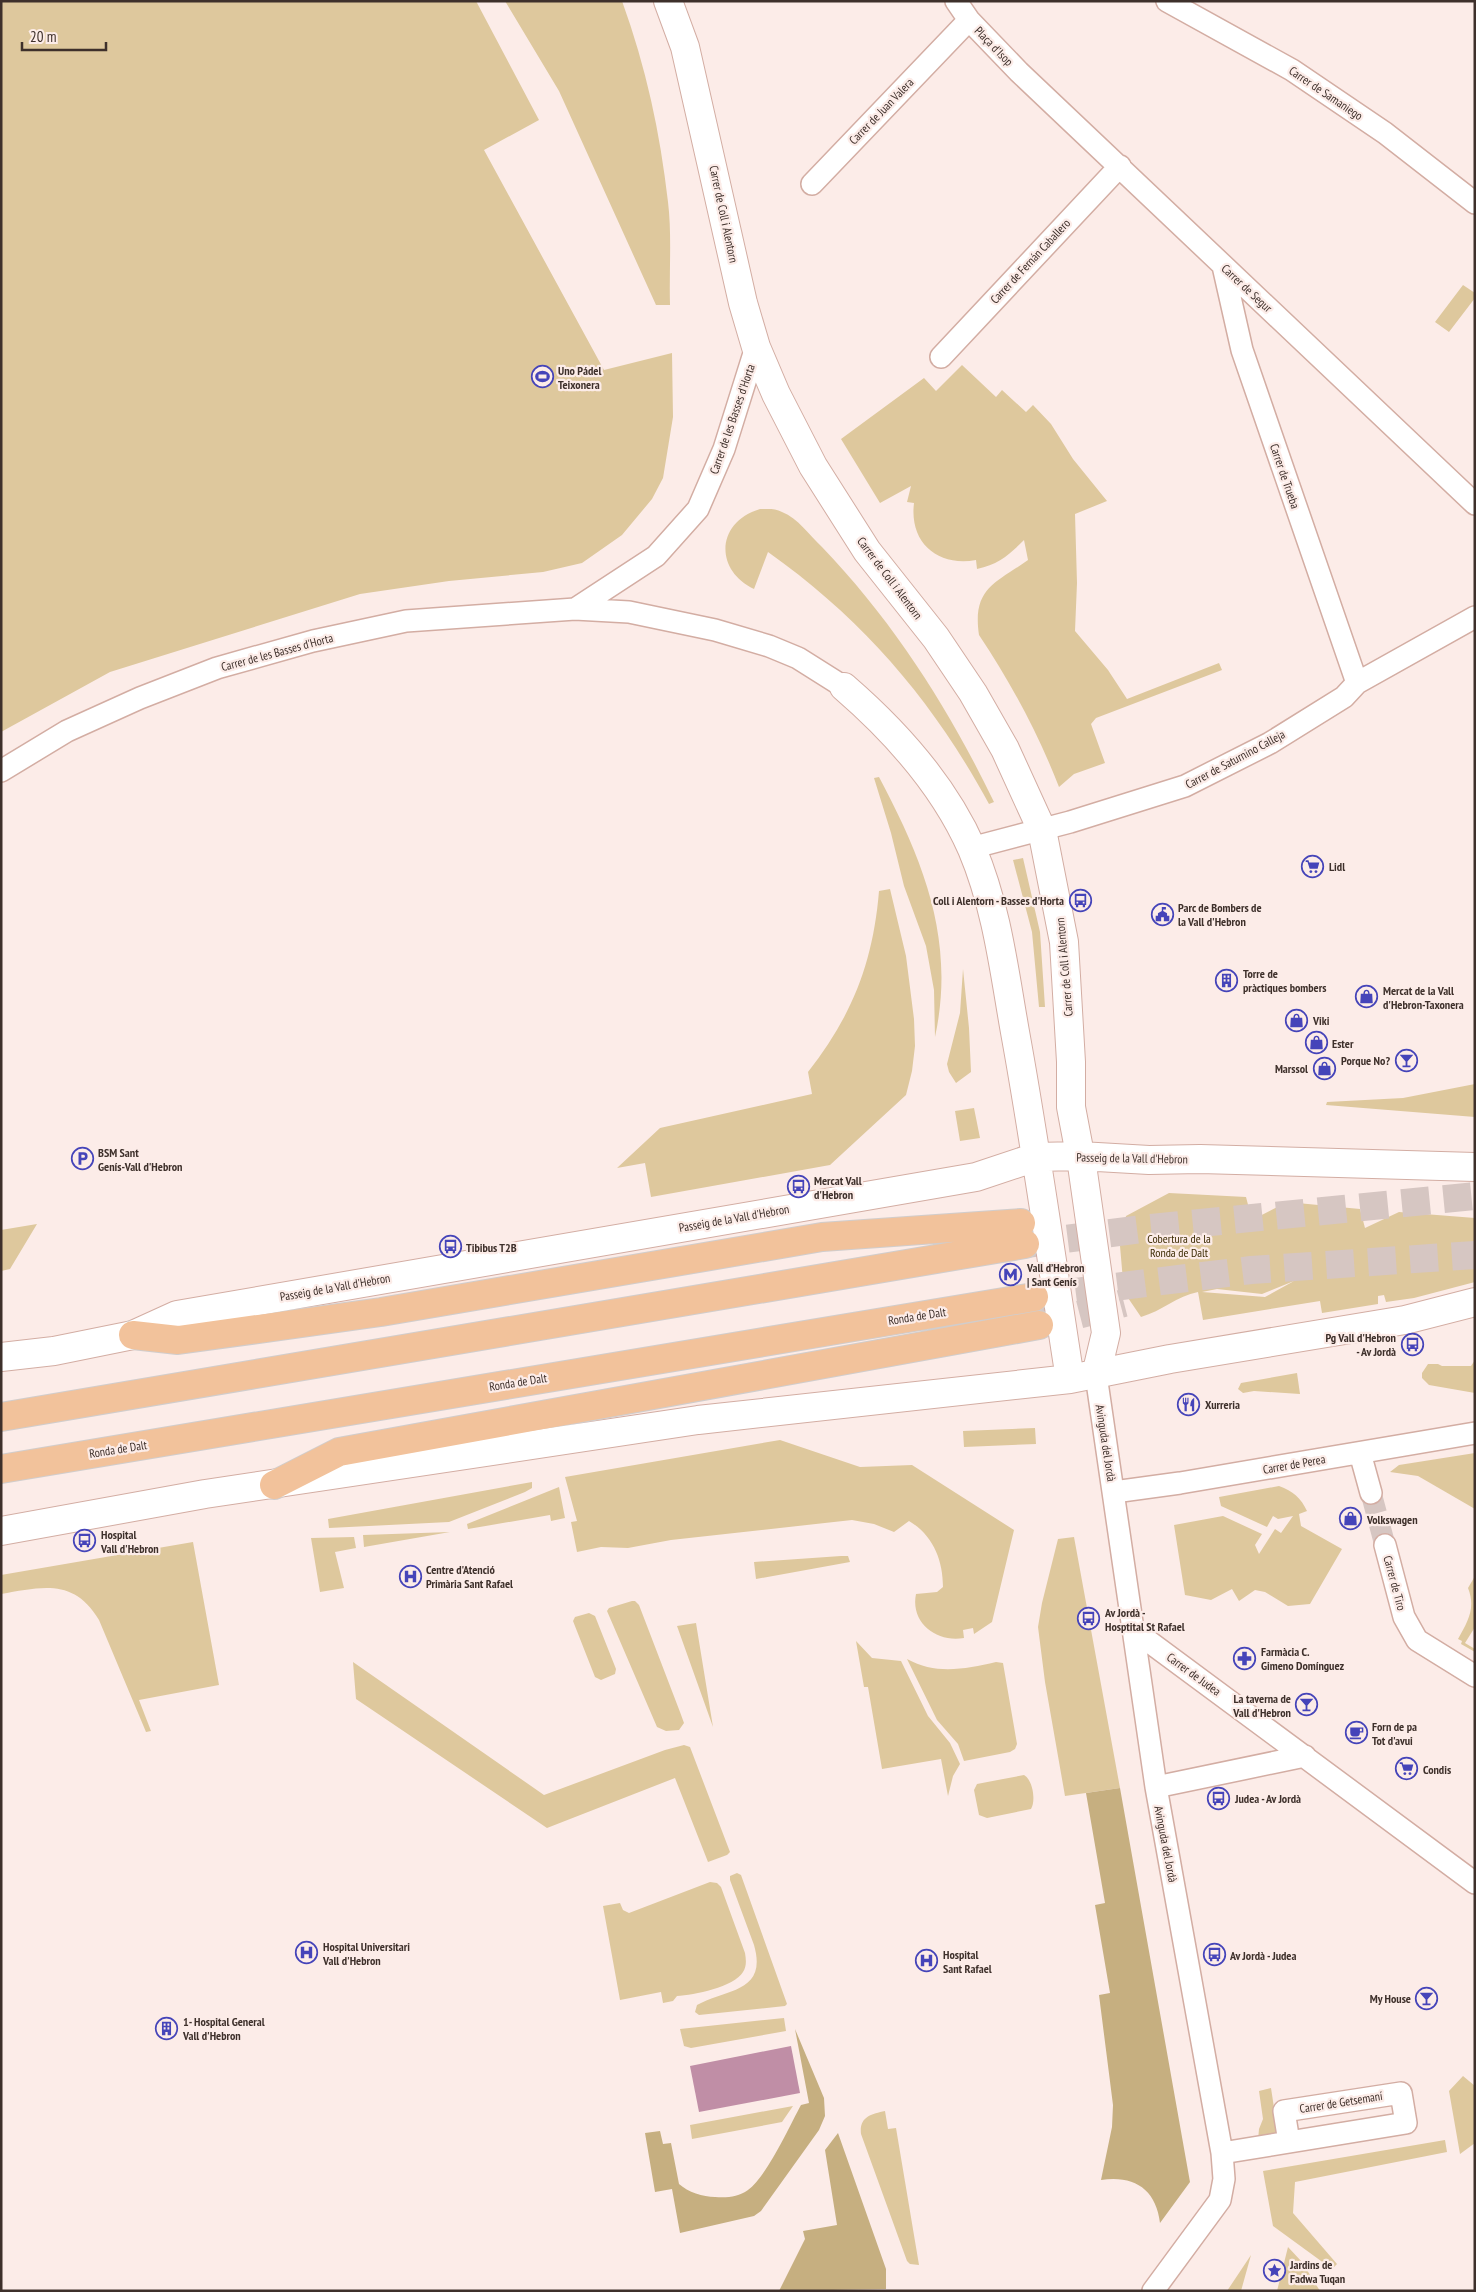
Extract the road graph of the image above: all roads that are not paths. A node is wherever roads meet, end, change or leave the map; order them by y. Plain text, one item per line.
1 (668, 1) edge
2 (956, 1) edge
3 (1167, 1) edge
4 (969, 20) junction
5 (950, 39) joint
6 (1019, 72) joint
7 (1120, 166) junction
8 (812, 184) dead end
9 (1475, 203) edge
10 (1223, 266) junction
11 (756, 347) junction
12 (941, 357) dead end
13 (1475, 504) edge
14 (575, 609) junction
15 (1475, 617) edge
16 (1357, 683) junction
17 (844, 687) joint
18 (1, 771) edge
19 (1042, 830) junction
20 (971, 848) junction
21 (1080, 1156) junction
22 (1036, 1157) junction
23 (1475, 1167) edge
24 (1034, 1297) tunnel mouth
25 (1475, 1302) edge
26 (1039, 1325) tunnel mouth
27 (133, 1335) junction
28 (1, 1357) edge
29 (1083, 1377) junction
30 (1, 1417) edge
31 (1475, 1433) edge
32 (1360, 1453) junction
33 (1, 1468) edge
34 (274, 1485) junction
35 (1114, 1492) junction
36 (1371, 1493) tunnel mouth
37 (1, 1531) edge
38 (1385, 1545) tunnel mouth
39 (1132, 1629) junction
40 (1475, 1676) edge
41 (1305, 1756) junction
42 (1156, 1787) junction
43 (1475, 1882) edge
44 (1289, 2142) junction
45 (1222, 2154) junction
46 (1153, 2291) edge

1 - 11 street, Carrer de Coll i Alentorn
2 - 4 street, Plaça d'Isop
3 - 9 street, Carrer de Samaniego
4 - 5 street, Plaça d'Isop
4 - 6 street, Plaça d'Isop
5 - 8 street, Carrer de Juan Valera
6 - 7 street, Carrer de Segur
7 - 10 street, Carrer de Segur
7 - 12 street, Carrer de Fernán Caballero
10 - 13 street, Carrer de Segur
10 - 16 street, Carrer de Trueba
11 - 14 street, Carrer de les Basses d'Horta
11 - 19 street, Carrer de Coll i Alentorn
14 - 17 street, Carrer de les Basses d'Horta
14 - 18 street, Carrer de les Basses d'Horta
15 - 16 street, Carrer de Saturnino Calleja
16 - 19 street, Carrer de Saturnino Calleja
17 - 20 street
19 - 20 street, Carrer de Saturnino Calleja
19 - 21 street, Carrer de Coll i Alentorn
20 - 22 street
21 - 22 street, Passeig de la Vall d'Hebron
21 - 23 street, Passeig de la Vall d'Hebron
21 - 29 street, Carrer de Coll i Alentorn
22 - 27 street, Passeig de la Vall d'Hebron
22 - 29 street
24 - 33 highway, Ronda de Dalt
25 - 29 street
26 - 34 highway
27 - 28 street, Passeig de la Vall d'Hebron
27 - 30 highway
29 - 34 street
29 - 35 street, Avinguda del Jordà
31 - 32 street, Carrer de Perea
32 - 35 street, Carrer de Perea
32 - 36 street
34 - 37 street
35 - 39 street, Avinguda del Jordà
38 - 40 street, Carrer de Tiro
39 - 41 street, Carrer de Judea
39 - 42 street, Avinguda del Jordà
41 - 42 street
41 - 43 street, Carrer de Judea
42 - 45 street, Avinguda del Jordà
44 - 44 street, Carrer de Getsemaní
44 - 45 street, Carrer de Getsemaní
45 - 46 street, Avinguda del Jordà

